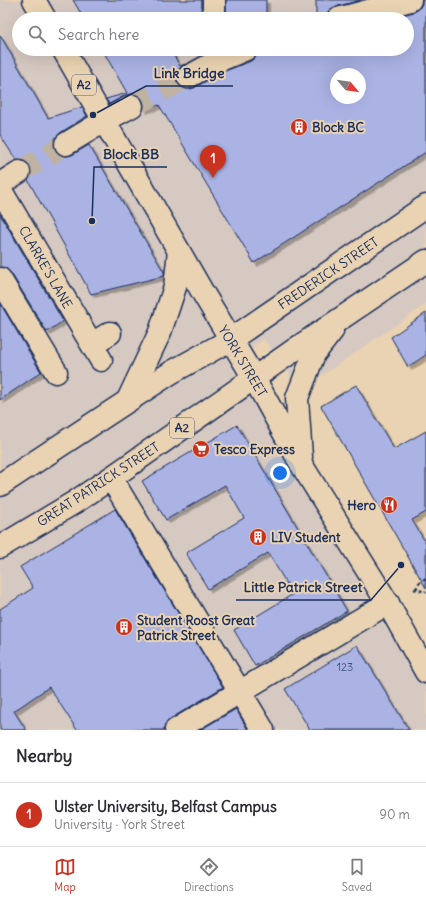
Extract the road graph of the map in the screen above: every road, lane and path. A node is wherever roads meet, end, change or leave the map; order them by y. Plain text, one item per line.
1 (34, 0) edge
2 (214, 0) edge
3 (410, 0) edge
4 (41, 12) edge
5 (214, 12) edge
6 (365, 12) edge
7 (67, 56) edge
8 (215, 56) edge
9 (188, 77) tunnel mouth
10 (132, 106) tunnel mouth
11 (104, 121) junction
12 (66, 144) tunnel mouth
13 (19, 172) tunnel mouth
14 (0, 184) edge
15 (0, 189) edge
16 (426, 206) edge
17 (179, 251) junction
18 (426, 261) edge
19 (0, 279) edge
20 (339, 320) junction
21 (110, 333) dead end
22 (230, 340) junction
23 (56, 372) dead end
24 (254, 378) junction
25 (128, 400) junction
26 (301, 464) junction
27 (111, 478) junction
28 (0, 485) edge
29 (0, 547) edge
30 (426, 578) edge
31 (426, 591) edge
32 (388, 603) junction
33 (426, 672) edge
34 (241, 692) junction
35 (176, 730) edge
36 (263, 730) edge

1 - 4 main road
2 - 5 main road
3 - 6 main road
7 - 11 main road, YORK STREET / A2
8 - 9 main road
10 - 11 main road
11 - 12 main road
11 - 17 main road, YORK STREET / A2
13 - 14 main road
15 - 21 main road, CLARKE'S LANE
16 - 22 main road, FREDERICK STREET
17 - 22 main road, YORK STREET / A2
17 - 25 main road
18 - 20 main road
19 - 23 main road
20 - 24 main road
20 - 26 main road
22 - 24 main road, YORK STREET / A2
22 - 25 main road
24 - 26 main road, YORK STREET / A2
24 - 27 main road, GREAT PATRICK STREET / A2
25 - 28 main road
26 - 32 main road, YORK STREET / A2
27 - 29 main road, GREAT PATRICK STREET / A2
27 - 34 main road
30 - 31 path
32 - 33 main road, YORK STREET / A2
32 - 34 main road
34 - 35 main road
34 - 36 main road

